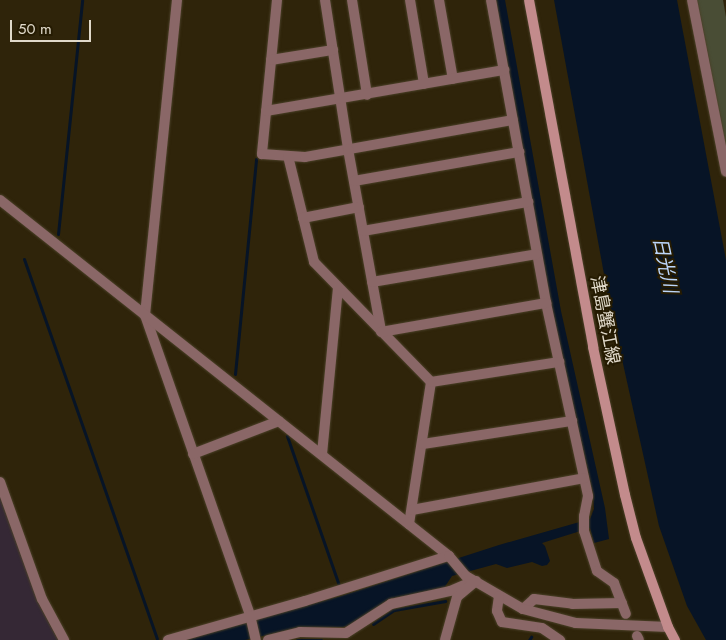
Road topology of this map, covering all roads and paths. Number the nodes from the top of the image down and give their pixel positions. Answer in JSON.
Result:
{"nodes":[{"id":1,"x":177,"y":0,"type":"edge"},
{"id":2,"x":277,"y":0,"type":"edge"},
{"id":3,"x":325,"y":0,"type":"edge"},
{"id":4,"x":352,"y":0,"type":"edge"},
{"id":5,"x":410,"y":0,"type":"edge"},
{"id":6,"x":439,"y":0,"type":"edge"},
{"id":7,"x":491,"y":0,"type":"edge"},
{"id":8,"x":529,"y":0,"type":"edge"},
{"id":9,"x":692,"y":0,"type":"edge"},
{"id":10,"x":333,"y":50,"type":"junction"},
{"id":11,"x":271,"y":60,"type":"junction"},
{"id":12,"x":504,"y":70,"type":"junction"},
{"id":13,"x":453,"y":79,"type":"junction"},
{"id":14,"x":424,"y":84,"type":"junction"},
{"id":15,"x":367,"y":95,"type":"junction"},
{"id":16,"x":340,"y":99,"type":"junction"},
{"id":17,"x":266,"y":111,"type":"junction"},
{"id":18,"x":513,"y":120,"type":"junction"},
{"id":19,"x":348,"y":149,"type":"junction"},
{"id":20,"x":519,"y":152,"type":"junction"},
{"id":21,"x":288,"y":156,"type":"junction"},
{"id":22,"x":726,"y":172,"type":"edge"},
{"id":23,"x":354,"y":181,"type":"junction"},
{"id":24,"x":0,"y":200,"type":"edge"},
{"id":25,"x":528,"y":202,"type":"junction"},
{"id":26,"x":359,"y":207,"type":"junction"},
{"id":27,"x":302,"y":218,"type":"junction"},
{"id":28,"x":363,"y":231,"type":"junction"},
{"id":29,"x":537,"y":254,"type":"junction"},
{"id":30,"x":372,"y":282,"type":"junction"},
{"id":31,"x":338,"y":288,"type":"junction"},
{"id":32,"x":546,"y":303,"type":"junction"},
{"id":33,"x":145,"y":315,"type":"junction"},
{"id":34,"x":381,"y":332,"type":"junction"},
{"id":35,"x":559,"y":362,"type":"junction"},
{"id":36,"x":431,"y":382,"type":"junction"},
{"id":37,"x":279,"y":421,"type":"junction"},
{"id":38,"x":572,"y":421,"type":"junction"},
{"id":39,"x":423,"y":444,"type":"junction"},
{"id":40,"x":193,"y":454,"type":"junction"},
{"id":41,"x":322,"y":454,"type":"junction"},
{"id":42,"x":584,"y":478,"type":"junction"},
{"id":43,"x":0,"y":482,"type":"edge"},
{"id":44,"x":412,"y":510,"type":"junction"},
{"id":45,"x":409,"y":524,"type":"junction"},
{"id":46,"x":450,"y":558,"type":"junction"},
{"id":47,"x":476,"y":580,"type":"junction"},
{"id":48,"x":499,"y":596,"type":"junction"},
{"id":49,"x":622,"y":603,"type":"junction"},
{"id":50,"x":523,"y":609,"type":"junction"},
{"id":51,"x":626,"y":614,"type":"dead end"},
{"id":52,"x":250,"y":616,"type":"junction"},
{"id":53,"x":668,"y":627,"type":"junction"},
{"id":54,"x":64,"y":640,"type":"edge"},
{"id":55,"x":168,"y":640,"type":"edge"},
{"id":56,"x":256,"y":640,"type":"edge"},
{"id":57,"x":268,"y":640,"type":"edge"},
{"id":58,"x":445,"y":640,"type":"edge"},
{"id":59,"x":560,"y":640,"type":"edge"},
{"id":60,"x":675,"y":640,"type":"edge"}],
"edges":[{"from":1,"to":33,"type":"street"},
{"from":2,"to":11,"type":"street"},
{"from":3,"to":10,"type":"street"},
{"from":4,"to":15,"type":"street"},
{"from":5,"to":14,"type":"street"},
{"from":6,"to":13,"type":"street"},
{"from":7,"to":12,"type":"street"},
{"from":8,"to":53,"type":"main road","name":"津島蟹江線"},
{"from":9,"to":22,"type":"street"},
{"from":10,"to":11,"type":"street"},
{"from":10,"to":16,"type":"street"},
{"from":11,"to":17,"type":"street"},
{"from":12,"to":13,"type":"street"},
{"from":12,"to":18,"type":"street"},
{"from":13,"to":14,"type":"street"},
{"from":14,"to":15,"type":"street"},
{"from":15,"to":16,"type":"street"},
{"from":16,"to":17,"type":"street"},
{"from":16,"to":19,"type":"street"},
{"from":17,"to":21,"type":"street"},
{"from":18,"to":19,"type":"street"},
{"from":18,"to":20,"type":"street"},
{"from":19,"to":21,"type":"street"},
{"from":19,"to":23,"type":"street"},
{"from":20,"to":23,"type":"street"},
{"from":20,"to":25,"type":"street"},
{"from":21,"to":27,"type":"street"},
{"from":23,"to":26,"type":"street"},
{"from":24,"to":33,"type":"street"},
{"from":25,"to":28,"type":"street"},
{"from":25,"to":29,"type":"street"},
{"from":26,"to":27,"type":"street"},
{"from":26,"to":28,"type":"street"},
{"from":27,"to":31,"type":"street"},
{"from":28,"to":30,"type":"street"},
{"from":29,"to":30,"type":"street"},
{"from":29,"to":32,"type":"street"},
{"from":30,"to":34,"type":"street"},
{"from":31,"to":34,"type":"street"},
{"from":31,"to":41,"type":"street"},
{"from":32,"to":34,"type":"street"},
{"from":32,"to":35,"type":"street"},
{"from":33,"to":37,"type":"street"},
{"from":33,"to":40,"type":"street"},
{"from":34,"to":36,"type":"street"},
{"from":35,"to":36,"type":"street"},
{"from":35,"to":38,"type":"street"},
{"from":36,"to":39,"type":"street"},
{"from":37,"to":40,"type":"street"},
{"from":37,"to":41,"type":"street"},
{"from":38,"to":39,"type":"street"},
{"from":38,"to":42,"type":"street"},
{"from":39,"to":44,"type":"street"},
{"from":40,"to":52,"type":"street"},
{"from":41,"to":45,"type":"street"},
{"from":42,"to":44,"type":"street"},
{"from":42,"to":49,"type":"street"},
{"from":43,"to":54,"type":"street"},
{"from":44,"to":45,"type":"street"},
{"from":45,"to":46,"type":"street"},
{"from":46,"to":47,"type":"street"},
{"from":46,"to":52,"type":"street"},
{"from":47,"to":48,"type":"street"},
{"from":47,"to":57,"type":"street"},
{"from":47,"to":58,"type":"street"},
{"from":48,"to":50,"type":"street"},
{"from":48,"to":59,"type":"street"},
{"from":49,"to":50,"type":"street"},
{"from":49,"to":51,"type":"street"},
{"from":50,"to":53,"type":"street"},
{"from":52,"to":55,"type":"street"},
{"from":52,"to":56,"type":"street"},
{"from":53,"to":60,"type":"main road","name":"津島蟹江線"}]}
